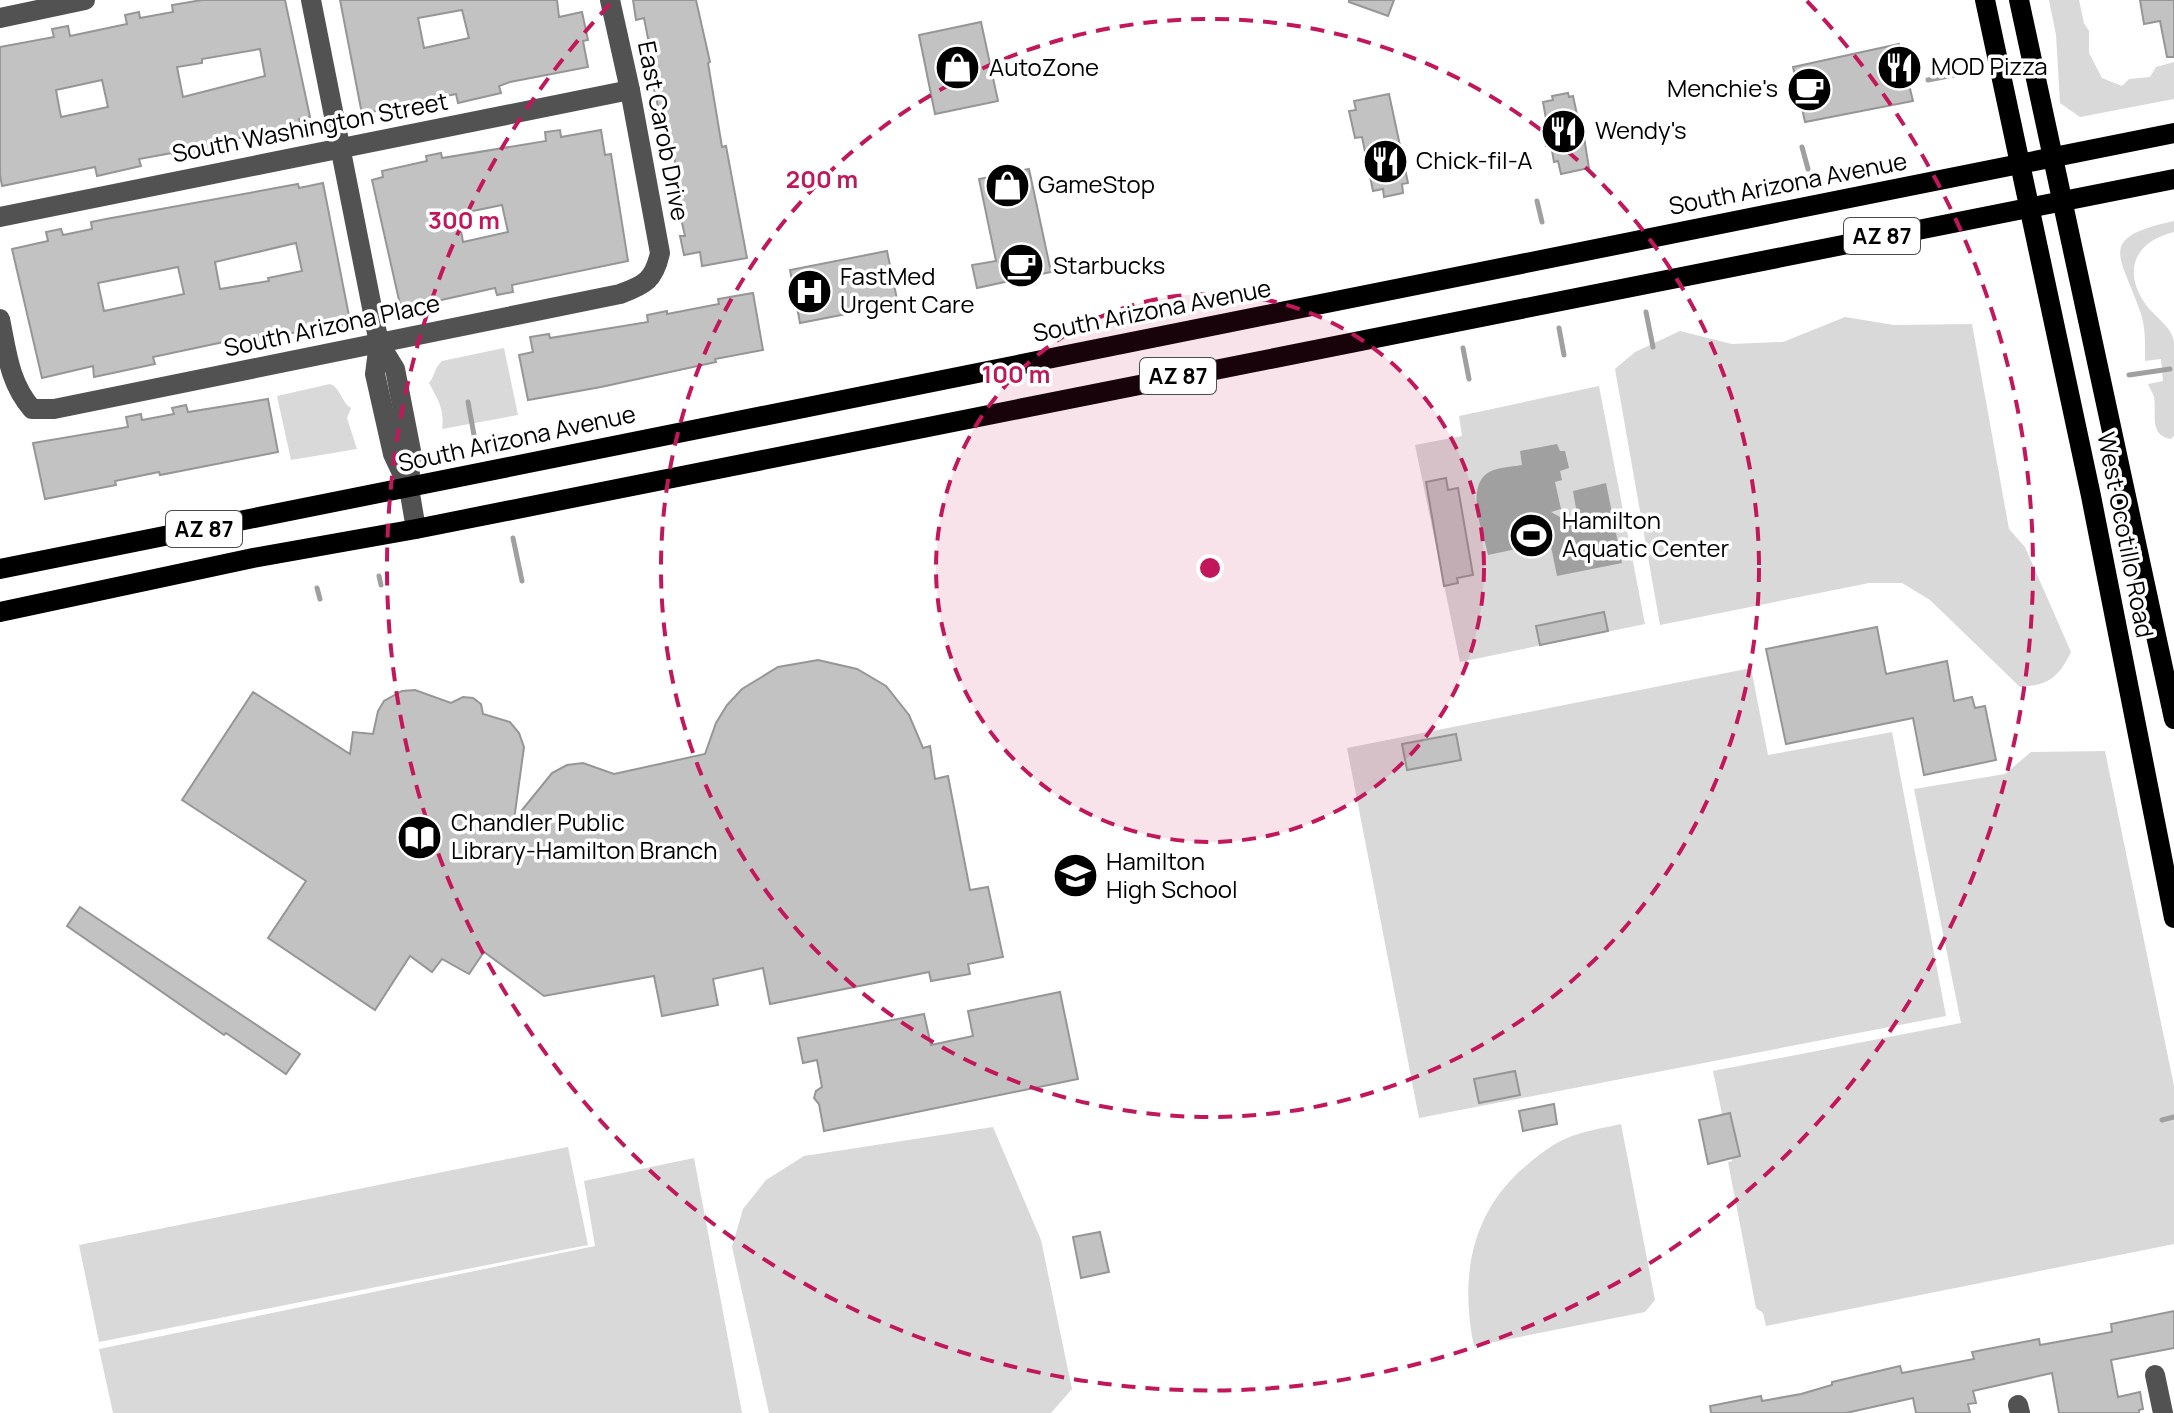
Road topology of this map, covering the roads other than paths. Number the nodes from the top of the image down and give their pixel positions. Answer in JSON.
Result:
{"nodes":[{"id":1,"x":85,"y":0,"type":"edge"},
{"id":2,"x":311,"y":0,"type":"edge"},
{"id":3,"x":610,"y":0,"type":"edge"},
{"id":4,"x":1985,"y":0,"type":"edge"},
{"id":5,"x":2019,"y":0,"type":"edge"},
{"id":6,"x":0,"y":18,"type":"edge"},
{"id":7,"x":630,"y":90,"type":"junction"},
{"id":8,"x":2174,"y":133,"type":"edge"},
{"id":9,"x":342,"y":148,"type":"junction"},
{"id":10,"x":2052,"y":157,"type":"junction"},
{"id":11,"x":2020,"y":164,"type":"junction"},
{"id":12,"x":2174,"y":179,"type":"edge"},
{"id":13,"x":2061,"y":201,"type":"junction"},
{"id":14,"x":2030,"y":207,"type":"junction"},
{"id":15,"x":0,"y":217,"type":"edge"},
{"id":16,"x":656,"y":272,"type":"joint"},
{"id":17,"x":0,"y":319,"type":"edge"},
{"id":18,"x":379,"y":343,"type":"junction"},
{"id":19,"x":409,"y":488,"type":"junction"},
{"id":20,"x":416,"y":529,"type":"junction"},
{"id":21,"x":0,"y":569,"type":"edge"},
{"id":22,"x":0,"y":612,"type":"edge"},
{"id":23,"x":2174,"y":719,"type":"edge"},
{"id":24,"x":2174,"y":918,"type":"edge"},
{"id":25,"x":2155,"y":1375,"type":"dead end"},
{"id":26,"x":2163,"y":1413,"type":"edge"}],
"edges":[{"from":1,"to":6,"type":"street"},
{"from":2,"to":9,"type":"street"},
{"from":3,"to":7,"type":"street","name":"East Carob Drive"},
{"from":4,"to":11,"type":"main road","name":"West Ocotillo Road"},
{"from":5,"to":10,"type":"main road","name":"West Ocotillo Road"},
{"from":7,"to":9,"type":"street","name":"South Washington Street"},
{"from":7,"to":16,"type":"street","name":"East Carob Drive"},
{"from":8,"to":10,"type":"main road","name":"South Arizona Avenue","number":"AZ 87"},
{"from":9,"to":15,"type":"street","name":"South Washington Street"},
{"from":9,"to":18,"type":"street"},
{"from":10,"to":11,"type":"main road","name":"South Arizona Avenue","number":"AZ 87"},
{"from":10,"to":13,"type":"main road","name":"West Ocotillo Road"},
{"from":11,"to":14,"type":"main road","name":"West Ocotillo Road"},
{"from":11,"to":19,"type":"main road","name":"South Arizona Avenue","number":"AZ 87"},
{"from":12,"to":13,"type":"main road","number":"AZ 87"},
{"from":13,"to":14,"type":"main road","number":"AZ 87"},
{"from":13,"to":23,"type":"main road","name":"West Ocotillo Road"},
{"from":14,"to":20,"type":"main road","number":"AZ 87"},
{"from":14,"to":24,"type":"main road","name":"West Ocotillo Road"},
{"from":16,"to":18,"type":"street","name":"South Arizona Place"},
{"from":17,"to":18,"type":"street","name":"South Arizona Place"},
{"from":18,"to":19,"type":"street"},
{"from":19,"to":20,"type":"street"},
{"from":19,"to":21,"type":"main road","name":"South Arizona Avenue","number":"AZ 87"},
{"from":20,"to":22,"type":"main road","number":"AZ 87"},
{"from":25,"to":26,"type":"street"}]}
